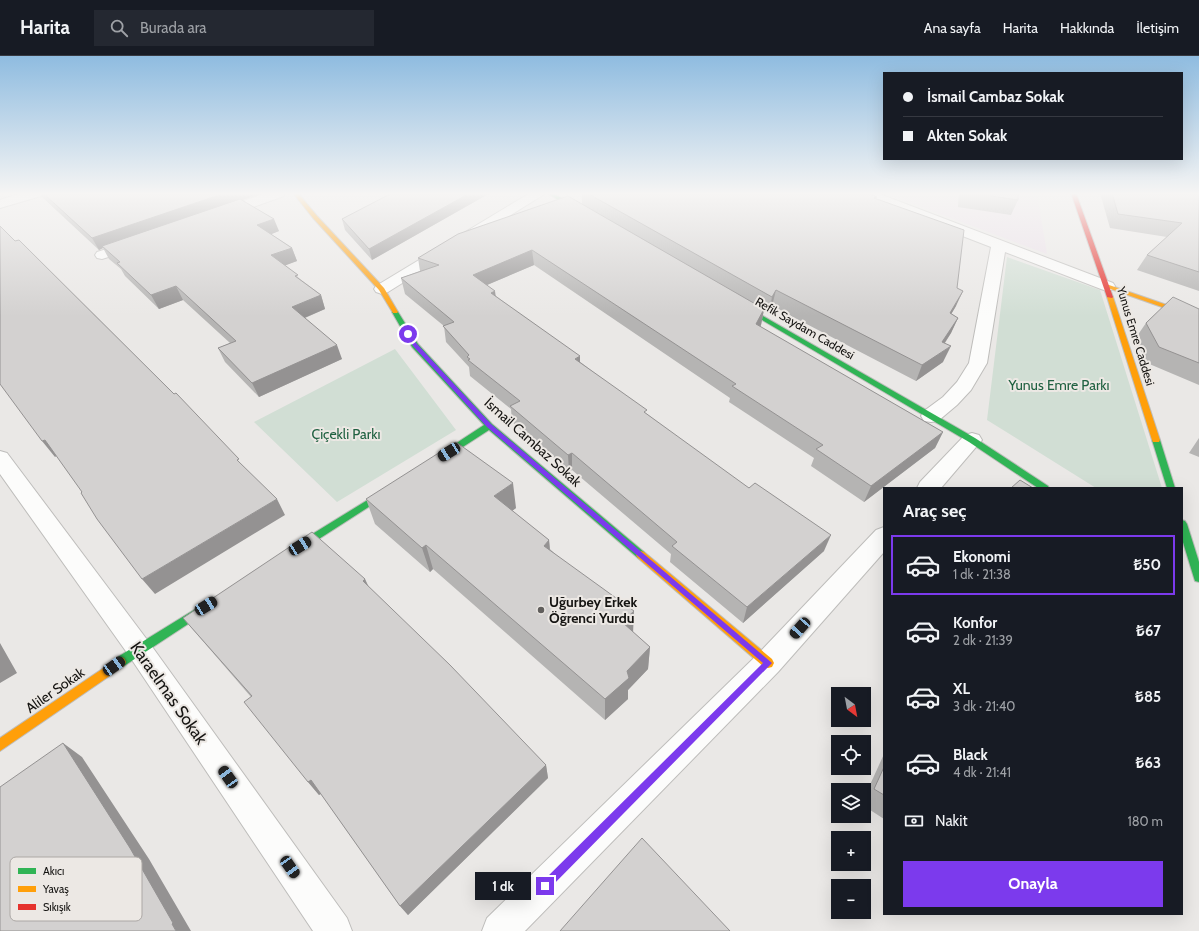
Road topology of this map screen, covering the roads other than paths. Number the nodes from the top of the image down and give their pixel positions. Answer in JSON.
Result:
{"nodes":[{"id":1,"x":331,"y":234,"type":"edge"},
{"id":2,"x":473,"y":234,"type":"edge"},
{"id":3,"x":969,"y":234,"type":"edge"},
{"id":4,"x":1088,"y":234,"type":"edge"},
{"id":5,"x":146,"y":240,"type":"edge"},
{"id":6,"x":998,"y":245,"type":"junction"},
{"id":7,"x":102,"y":255,"type":"edge"},
{"id":8,"x":1108,"y":286,"type":"junction"},
{"id":9,"x":382,"y":289,"type":"junction"},
{"id":10,"x":727,"y":297,"type":"edge"},
{"id":11,"x":1199,"y":318,"type":"edge"},
{"id":12,"x":931,"y":416,"type":"junction"},
{"id":13,"x":489,"y":426,"type":"junction"},
{"id":14,"x":972,"y":440,"type":"junction"},
{"id":15,"x":0,"y":458,"type":"edge"},
{"id":16,"x":429,"y":464,"type":"edge"},
{"id":17,"x":402,"y":482,"type":"edge"},
{"id":18,"x":929,"y":487,"type":"edge"},
{"id":19,"x":1043,"y":487,"type":"edge"},
{"id":20,"x":1171,"y":487,"type":"edge"},
{"id":21,"x":1183,"y":527,"type":"edge"},
{"id":22,"x":883,"y":537,"type":"edge"},
{"id":23,"x":280,"y":559,"type":"edge"},
{"id":24,"x":1199,"y":578,"type":"edge"},
{"id":25,"x":220,"y":597,"type":"edge"},
{"id":26,"x":139,"y":649,"type":"junction"},
{"id":27,"x":768,"y":663,"type":"junction"},
{"id":28,"x":0,"y":746,"type":"edge"},
{"id":29,"x":334,"y":931,"type":"edge"},
{"id":30,"x":500,"y":931,"type":"edge"}],
"edges":[{"from":1,"to":9,"type":"street","name":"İsmail Cambaz Sokak"},
{"from":2,"to":9,"type":"street"},
{"from":3,"to":6,"type":"street"},
{"from":4,"to":8,"type":"street","name":"Yunus Emre Caddesi"},
{"from":5,"to":7,"type":"street"},
{"from":6,"to":8,"type":"street"},
{"from":6,"to":12,"type":"street"},
{"from":8,"to":11,"type":"street"},
{"from":8,"to":20,"type":"street","name":"Yunus Emre Caddesi"},
{"from":9,"to":13,"type":"street","name":"İsmail Cambaz Sokak"},
{"from":10,"to":12,"type":"street","name":"Refik Saydam Caddesi"},
{"from":12,"to":14,"type":"street","name":"Refik Saydam Caddesi"},
{"from":13,"to":16,"type":"street"},
{"from":13,"to":27,"type":"street","name":"İsmail Cambaz Sokak"},
{"from":14,"to":18,"type":"street"},
{"from":14,"to":19,"type":"street","name":"Refik Saydam Caddesi"},
{"from":15,"to":26,"type":"street","name":"Karaelmas Sokak"},
{"from":17,"to":23,"type":"street"},
{"from":21,"to":24,"type":"street"},
{"from":22,"to":27,"type":"street"},
{"from":25,"to":26,"type":"street","name":"Aliler Sokak"},
{"from":26,"to":28,"type":"street","name":"Aliler Sokak"},
{"from":26,"to":29,"type":"street","name":"Karaelmas Sokak"},
{"from":27,"to":30,"type":"street"}]}
